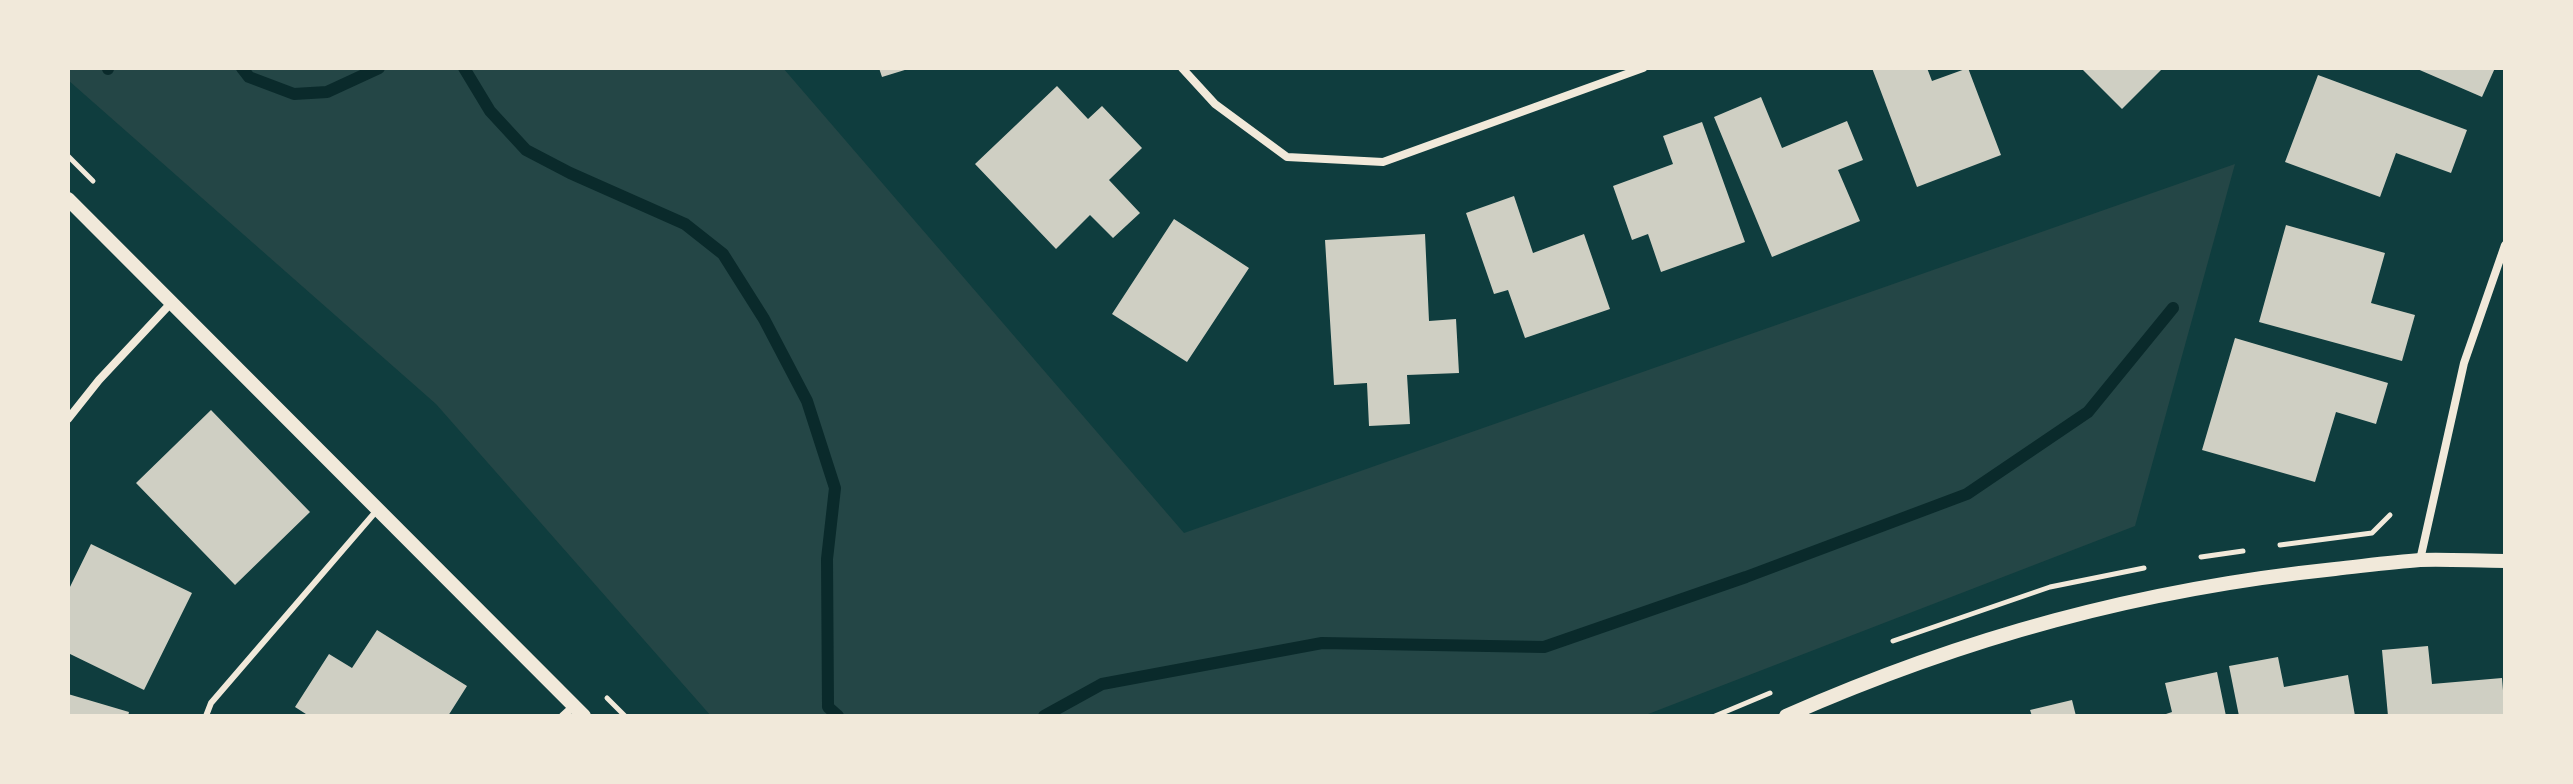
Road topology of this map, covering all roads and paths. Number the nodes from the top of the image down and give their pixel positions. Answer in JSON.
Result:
{"nodes":[{"id":1,"x":1182,"y":68,"type":"edge"},
{"id":2,"x":1643,"y":68,"type":"edge"},
{"id":3,"x":68,"y":199,"type":"edge"},
{"id":4,"x":2505,"y":245,"type":"edge"},
{"id":5,"x":171,"y":303,"type":"junction"},
{"id":6,"x":68,"y":419,"type":"edge"},
{"id":7,"x":378,"y":509,"type":"junction"},
{"id":8,"x":2420,"y":560,"type":"junction"},
{"id":9,"x":2505,"y":561,"type":"edge"},
{"id":10,"x":574,"y":713,"type":"edge"},
{"id":11,"x":206,"y":716,"type":"edge"},
{"id":12,"x":1786,"y":716,"type":"edge"}],
"edges":[{"from":1,"to":2,"type":"street"},
{"from":3,"to":5,"type":"street"},
{"from":4,"to":8,"type":"street"},
{"from":5,"to":6,"type":"street"},
{"from":5,"to":7,"type":"street"},
{"from":7,"to":10,"type":"street"},
{"from":7,"to":11,"type":"lane"},
{"from":8,"to":9,"type":"street"},
{"from":8,"to":12,"type":"street"}]}
